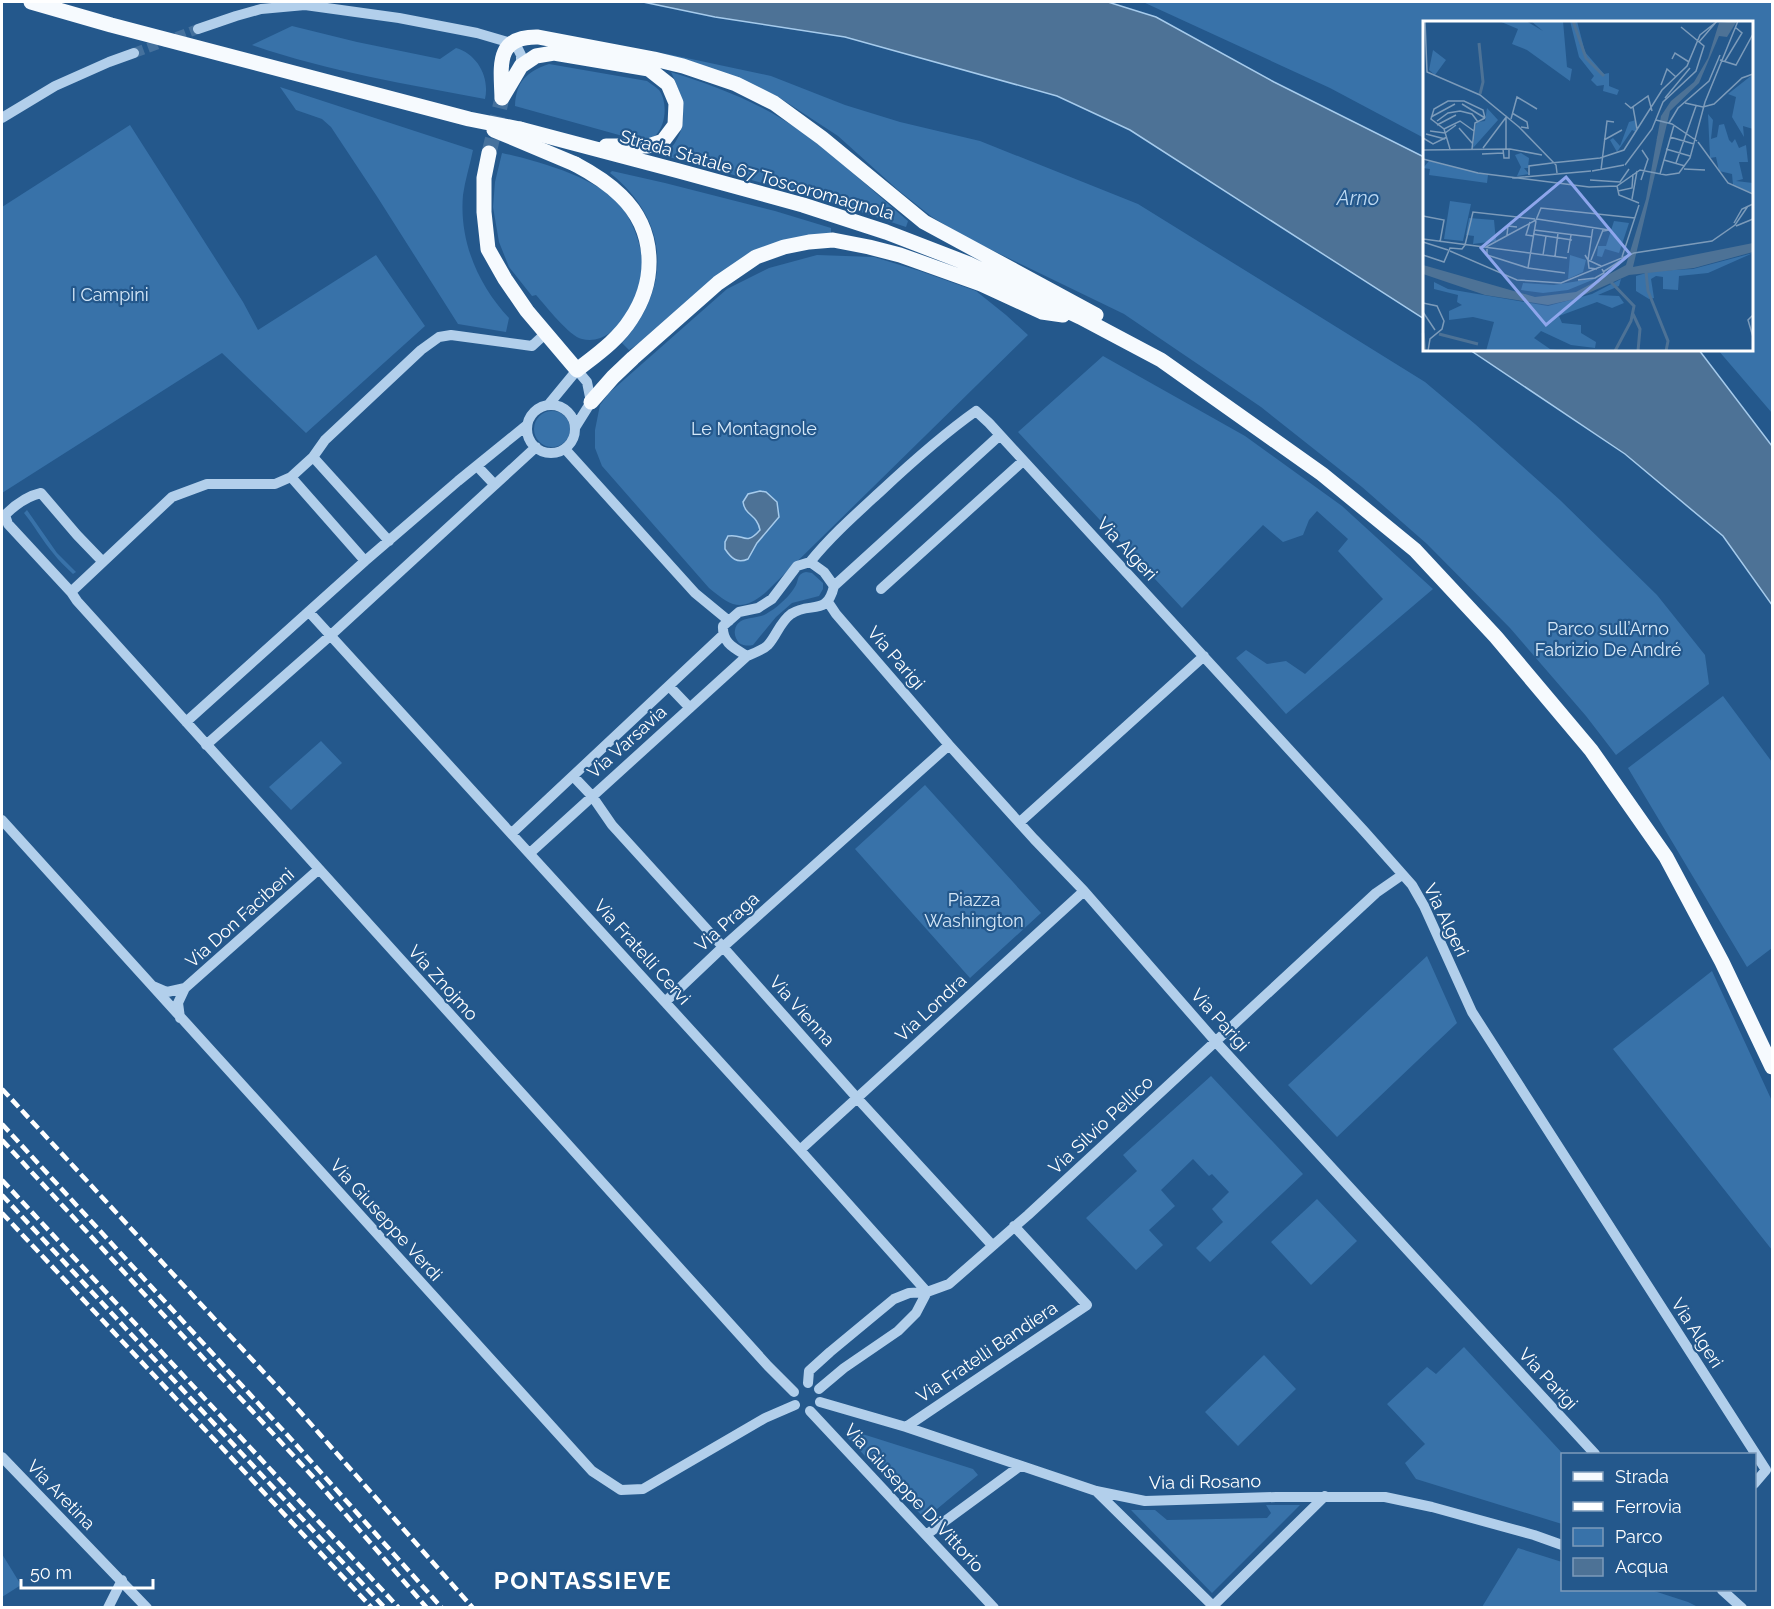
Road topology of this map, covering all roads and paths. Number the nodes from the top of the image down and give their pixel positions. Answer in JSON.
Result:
{"nodes":[{"id":1,"x":31,"y":2,"type":"edge"},
{"id":2,"x":198,"y":29,"type":"tunnel mouth"},
{"id":3,"x":511,"y":43,"type":"junction"},
{"id":4,"x":134,"y":53,"type":"tunnel mouth"},
{"id":5,"x":521,"y":66,"type":"junction"},
{"id":6,"x":2,"y":118,"type":"edge"},
{"id":7,"x":470,"y":119,"type":"junction"},
{"id":8,"x":584,"y":146,"type":"junction"},
{"id":9,"x":489,"y":153,"type":"tunnel mouth"},
{"id":10,"x":1080,"y":317,"type":"junction"},
{"id":11,"x":545,"y":333,"type":"junction"},
{"id":12,"x":1161,"y":360,"type":"junction"},
{"id":13,"x":577,"y":370,"type":"junction"},
{"id":14,"x":591,"y":402,"type":"junction"},
{"id":15,"x":549,"y":404,"type":"junction"},
{"id":16,"x":527,"y":425,"type":"junction"},
{"id":17,"x":576,"y":426,"type":"junction"},
{"id":18,"x":1000,"y":435,"type":"junction"},
{"id":19,"x":536,"y":447,"type":"junction"},
{"id":20,"x":565,"y":449,"type":"junction"},
{"id":21,"x":313,"y":457,"type":"junction"},
{"id":22,"x":1023,"y":461,"type":"junction"},
{"id":23,"x":477,"y":466,"type":"junction"},
{"id":24,"x":291,"y":477,"type":"junction"},
{"id":25,"x":494,"y":484,"type":"junction"},
{"id":26,"x":389,"y":541,"type":"junction"},
{"id":27,"x":365,"y":561,"type":"junction"},
{"id":28,"x":103,"y":562,"type":"junction"},
{"id":29,"x":810,"y":562,"type":"junction"},
{"id":30,"x":834,"y":585,"type":"junction"},
{"id":31,"x":881,"y":589,"type":"dead end"},
{"id":32,"x":72,"y":592,"type":"junction"},
{"id":33,"x":828,"y":602,"type":"junction"},
{"id":34,"x":309,"y":612,"type":"junction"},
{"id":35,"x":729,"y":621,"type":"junction"},
{"id":36,"x":331,"y":635,"type":"junction"},
{"id":37,"x":723,"y":635,"type":"junction"},
{"id":38,"x":747,"y":656,"type":"junction"},
{"id":39,"x":1204,"y":656,"type":"junction"},
{"id":40,"x":669,"y":686,"type":"junction"},
{"id":41,"x":690,"y":708,"type":"junction"},
{"id":42,"x":186,"y":722,"type":"junction"},
{"id":43,"x":206,"y":745,"type":"junction"},
{"id":44,"x":949,"y":745,"type":"junction"},
{"id":45,"x":573,"y":776,"type":"junction"},
{"id":46,"x":592,"y":796,"type":"junction"},
{"id":47,"x":2,"y":820,"type":"edge"},
{"id":48,"x":1020,"y":822,"type":"junction"},
{"id":49,"x":512,"y":833,"type":"junction"},
{"id":50,"x":530,"y":853,"type":"junction"},
{"id":51,"x":319,"y":869,"type":"junction"},
{"id":52,"x":1402,"y":875,"type":"junction"},
{"id":53,"x":1084,"y":891,"type":"junction"},
{"id":54,"x":723,"y":947,"type":"junction"},
{"id":55,"x":148,"y":983,"type":"junction"},
{"id":56,"x":185,"y":988,"type":"junction"},
{"id":57,"x":665,"y":1002,"type":"junction"},
{"id":58,"x":180,"y":1018,"type":"junction"},
{"id":59,"x":1216,"y":1042,"type":"junction"},
{"id":60,"x":1773,"y":1067,"type":"edge"},
{"id":61,"x":857,"y":1098,"type":"junction"},
{"id":62,"x":800,"y":1150,"type":"junction"},
{"id":63,"x":1014,"y":1226,"type":"junction"},
{"id":64,"x":992,"y":1245,"type":"junction"},
{"id":65,"x":927,"y":1292,"type":"junction"},
{"id":66,"x":808,"y":1383,"type":"junction"},
{"id":67,"x":819,"y":1389,"type":"junction"},
{"id":68,"x":794,"y":1392,"type":"junction"},
{"id":69,"x":820,"y":1402,"type":"junction"},
{"id":70,"x":795,"y":1405,"type":"junction"},
{"id":71,"x":810,"y":1411,"type":"junction"},
{"id":72,"x":906,"y":1427,"type":"junction"},
{"id":73,"x":1593,"y":1453,"type":"edge"},
{"id":74,"x":1755,"y":1453,"type":"edge"},
{"id":75,"x":1756,"y":1454,"type":"edge"},
{"id":76,"x":2,"y":1457,"type":"edge"},
{"id":77,"x":1020,"y":1466,"type":"junction"},
{"id":78,"x":1756,"y":1483,"type":"edge"},
{"id":79,"x":1096,"y":1491,"type":"junction"},
{"id":80,"x":1325,"y":1496,"type":"junction"},
{"id":81,"x":926,"y":1535,"type":"junction"},
{"id":82,"x":1561,"y":1544,"type":"edge"},
{"id":83,"x":122,"y":1580,"type":"junction"},
{"id":84,"x":1723,"y":1591,"type":"edge"},
{"id":85,"x":108,"y":1608,"type":"edge"},
{"id":86,"x":147,"y":1608,"type":"edge"},
{"id":87,"x":994,"y":1608,"type":"edge"},
{"id":88,"x":1742,"y":1608,"type":"edge"}],
"edges":[{"from":1,"to":7,"type":"main road","name":"Strada Statale 67 Toscoromagnola","bridge":true},
{"from":2,"to":3,"type":"street"},
{"from":3,"to":5,"type":"street"},
{"from":3,"to":5,"type":"main road"},
{"from":3,"to":12,"type":"main road"},
{"from":4,"to":6,"type":"street"},
{"from":5,"to":8,"type":"main road"},
{"from":7,"to":8,"type":"main road","name":"Strada Statale 67 Toscoromagnola","bridge":true},
{"from":7,"to":13,"type":"main road","bridge":true},
{"from":8,"to":10,"type":"main road","name":"Strada Statale 67 Toscoromagnola"},
{"from":9,"to":11,"type":"main road"},
{"from":10,"to":12,"type":"main road","name":"Strada Statale 67 Toscoromagnola"},
{"from":10,"to":14,"type":"main road"},
{"from":11,"to":13,"type":"main road"},
{"from":11,"to":21,"type":"street"},
{"from":12,"to":60,"type":"main road","name":"Strada Statale 67 Toscoromagnola"},
{"from":13,"to":14,"type":"street"},
{"from":13,"to":15,"type":"street"},
{"from":14,"to":17,"type":"street"},
{"from":15,"to":16,"type":"street"},
{"from":15,"to":17,"type":"street"},
{"from":16,"to":19,"type":"street"},
{"from":16,"to":23,"type":"street"},
{"from":17,"to":20,"type":"street"},
{"from":18,"to":22,"type":"street","name":"Via Algeri"},
{"from":18,"to":29,"type":"street","name":"Via Algeri"},
{"from":18,"to":30,"type":"street"},
{"from":19,"to":20,"type":"street"},
{"from":19,"to":25,"type":"street"},
{"from":20,"to":35,"type":"street"},
{"from":21,"to":24,"type":"street"},
{"from":21,"to":26,"type":"street"},
{"from":22,"to":31,"type":"street"},
{"from":22,"to":39,"type":"street","name":"Via Algeri"},
{"from":23,"to":25,"type":"street"},
{"from":23,"to":26,"type":"street"},
{"from":24,"to":27,"type":"street"},
{"from":24,"to":28,"type":"street"},
{"from":25,"to":36,"type":"street"},
{"from":26,"to":27,"type":"street"},
{"from":27,"to":34,"type":"street"},
{"from":28,"to":32,"type":"street"},
{"from":28,"to":32,"type":"street","name":"Via Znojmo"},
{"from":29,"to":30,"type":"street"},
{"from":29,"to":35,"type":"street"},
{"from":30,"to":33,"type":"street"},
{"from":32,"to":42,"type":"street","name":"Via Znojmo"},
{"from":33,"to":38,"type":"street","name":"Via Varsavia"},
{"from":33,"to":44,"type":"street","name":"Via Parigi"},
{"from":34,"to":36,"type":"street","name":"Via Fratelli Cervi"},
{"from":34,"to":42,"type":"street"},
{"from":35,"to":37,"type":"street"},
{"from":36,"to":43,"type":"street"},
{"from":36,"to":49,"type":"street","name":"Via Fratelli Cervi"},
{"from":37,"to":38,"type":"street"},
{"from":37,"to":40,"type":"street","name":"Via Varsavia"},
{"from":38,"to":41,"type":"street","name":"Via Varsavia"},
{"from":39,"to":48,"type":"street"},
{"from":39,"to":52,"type":"street","name":"Via Algeri"},
{"from":40,"to":41,"type":"street"},
{"from":40,"to":45,"type":"street","name":"Via Varsavia"},
{"from":41,"to":46,"type":"street","name":"Via Varsavia"},
{"from":42,"to":43,"type":"street","name":"Via Znojmo"},
{"from":43,"to":51,"type":"street","name":"Via Znojmo"},
{"from":44,"to":48,"type":"street","name":"Via Parigi"},
{"from":44,"to":54,"type":"street","name":"Via Praga"},
{"from":45,"to":46,"type":"street","name":"Via Vienna"},
{"from":45,"to":49,"type":"street","name":"Via Varsavia"},
{"from":46,"to":50,"type":"street","name":"Via Varsavia"},
{"from":46,"to":54,"type":"street","name":"Via Vienna"},
{"from":47,"to":55,"type":"street","name":"Via Giuseppe Verdi"},
{"from":48,"to":53,"type":"street","name":"Via Parigi"},
{"from":49,"to":50,"type":"street","name":"Via Fratelli Cervi"},
{"from":50,"to":57,"type":"street","name":"Via Fratelli Cervi"},
{"from":51,"to":56,"type":"street","name":"Via Don Facibeni"},
{"from":51,"to":68,"type":"street","name":"Via Znojmo"},
{"from":52,"to":59,"type":"street","name":"Via Silvio Pellico"},
{"from":52,"to":74,"type":"street","name":"Via Algeri"},
{"from":53,"to":59,"type":"street","name":"Via Parigi"},
{"from":53,"to":61,"type":"street","name":"Via Londra"},
{"from":54,"to":57,"type":"street","name":"Via Praga"},
{"from":54,"to":61,"type":"street","name":"Via Vienna"},
{"from":55,"to":56,"type":"street","name":"Via Don Facibeni"},
{"from":55,"to":58,"type":"street","name":"Via Giuseppe Verdi"},
{"from":56,"to":58,"type":"street"},
{"from":57,"to":62,"type":"street","name":"Via Fratelli Cervi"},
{"from":58,"to":70,"type":"street","name":"Via Giuseppe Verdi"},
{"from":59,"to":63,"type":"street","name":"Via Silvio Pellico"},
{"from":59,"to":73,"type":"street","name":"Via Parigi"},
{"from":61,"to":62,"type":"street","name":"Via Londra"},
{"from":61,"to":64,"type":"street","name":"Via Vienna"},
{"from":62,"to":65,"type":"street","name":"Via Fratelli Cervi"},
{"from":63,"to":64,"type":"street","name":"Via Silvio Pellico"},
{"from":63,"to":72,"type":"street","name":"Via Fratelli Bandiera"},
{"from":64,"to":65,"type":"street","name":"Via Silvio Pellico"},
{"from":65,"to":66,"type":"street","name":"Via Silvio Pellico"},
{"from":65,"to":67,"type":"street"},
{"from":66,"to":67,"type":"street"},
{"from":66,"to":68,"type":"street"},
{"from":67,"to":69,"type":"street"},
{"from":68,"to":70,"type":"street"},
{"from":69,"to":71,"type":"street"},
{"from":69,"to":72,"type":"street","name":"Via di Rosano"},
{"from":70,"to":71,"type":"street"},
{"from":71,"to":81,"type":"street","name":"Via Giuseppe Di Vittorio"},
{"from":72,"to":77,"type":"street","name":"Via di Rosano"},
{"from":75,"to":78,"type":"street","name":"Via Algeri"},
{"from":76,"to":83,"type":"street","name":"Via Aretina"},
{"from":77,"to":79,"type":"street","name":"Via di Rosano"},
{"from":77,"to":81,"type":"street"},
{"from":79,"to":80,"type":"street","name":"Via di Rosano"},
{"from":79,"to":80,"type":"street"},
{"from":80,"to":82,"type":"street","name":"Via di Rosano"},
{"from":81,"to":87,"type":"street","name":"Via Giuseppe Di Vittorio"},
{"from":83,"to":85,"type":"street"},
{"from":83,"to":86,"type":"street","name":"Via Aretina"},
{"from":84,"to":88,"type":"street"}]}
